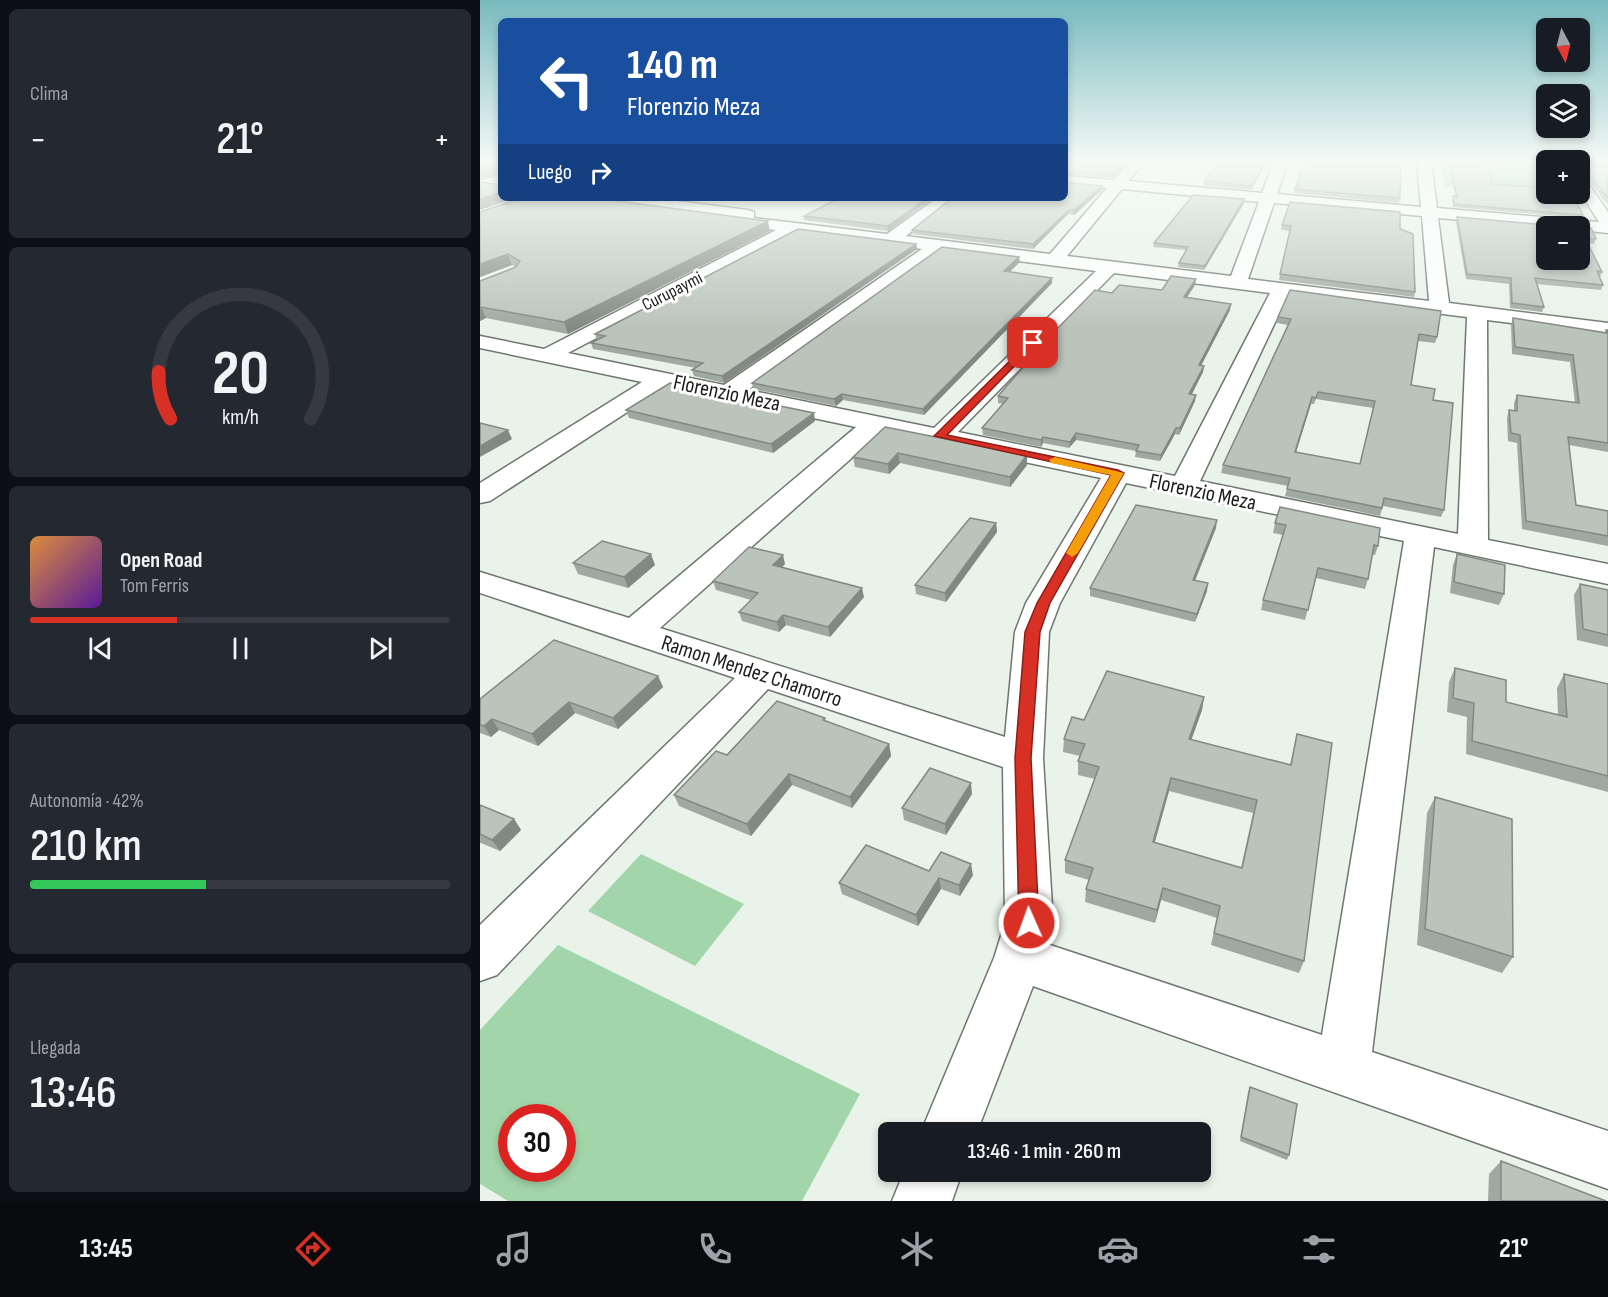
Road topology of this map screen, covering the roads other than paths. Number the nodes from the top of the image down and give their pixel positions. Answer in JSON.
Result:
{"nodes":[{"id":1,"x":724,"y":217,"type":"edge"},
{"id":2,"x":770,"y":217,"type":"edge"},
{"id":3,"x":921,"y":217,"type":"edge"},
{"id":4,"x":1091,"y":217,"type":"edge"},
{"id":5,"x":1261,"y":217,"type":"edge"},
{"id":6,"x":1432,"y":217,"type":"edge"},
{"id":7,"x":1495,"y":217,"type":"edge"},
{"id":8,"x":788,"y":225,"type":"junction"},
{"id":9,"x":1608,"y":226,"type":"edge"},
{"id":10,"x":893,"y":238,"type":"junction"},
{"id":11,"x":940,"y":244,"type":"junction"},
{"id":12,"x":1055,"y":259,"type":"junction"},
{"id":13,"x":1111,"y":266,"type":"junction"},
{"id":14,"x":1238,"y":282,"type":"junction"},
{"id":15,"x":1281,"y":288,"type":"junction"},
{"id":16,"x":1440,"y":308,"type":"junction"},
{"id":17,"x":1477,"y":312,"type":"junction"},
{"id":18,"x":1608,"y":329,"type":"edge"},
{"id":19,"x":482,"y":343,"type":"edge"},
{"id":20,"x":548,"y":355,"type":"junction"},
{"id":21,"x":663,"y":379,"type":"junction"},
{"id":22,"x":728,"y":393,"type":"junction"},
{"id":23,"x":876,"y":423,"type":"junction"},
{"id":24,"x":940,"y":436,"type":"junction"},
{"id":25,"x":1118,"y":473,"type":"junction"},
{"id":26,"x":1183,"y":487,"type":"junction"},
{"id":27,"x":480,"y":495,"type":"edge"},
{"id":28,"x":1420,"y":535,"type":"junction"},
{"id":29,"x":1473,"y":546,"type":"junction"},
{"id":30,"x":1608,"y":574,"type":"edge"},
{"id":31,"x":482,"y":584,"type":"edge"},
{"id":32,"x":634,"y":632,"type":"junction"},
{"id":33,"x":762,"y":673,"type":"junction"},
{"id":34,"x":1023,"y":758,"type":"junction"},
{"id":35,"x":480,"y":958,"type":"edge"},
{"id":36,"x":1020,"y":958,"type":"junction"},
{"id":37,"x":1343,"y":1069,"type":"junction"},
{"id":38,"x":953,"y":1122,"type":"edge"},
{"id":39,"x":1608,"y":1160,"type":"edge"},
{"id":40,"x":929,"y":1182,"type":"edge"},
{"id":41,"x":922,"y":1201,"type":"edge"}],
"edges":[{"from":1,"to":8,"type":"street"},
{"from":2,"to":8,"type":"street"},
{"from":3,"to":10,"type":"street"},
{"from":4,"to":12,"type":"street"},
{"from":5,"to":14,"type":"street"},
{"from":6,"to":16,"type":"street"},
{"from":7,"to":9,"type":"street"},
{"from":8,"to":10,"type":"street"},
{"from":8,"to":20,"type":"street","name":"Curupaymi"},
{"from":10,"to":11,"type":"street"},
{"from":11,"to":12,"type":"street"},
{"from":11,"to":22,"type":"street"},
{"from":12,"to":13,"type":"street"},
{"from":13,"to":14,"type":"street"},
{"from":13,"to":24,"type":"street"},
{"from":14,"to":15,"type":"street"},
{"from":15,"to":16,"type":"street"},
{"from":15,"to":26,"type":"street"},
{"from":16,"to":17,"type":"street"},
{"from":17,"to":18,"type":"street"},
{"from":17,"to":29,"type":"street"},
{"from":19,"to":20,"type":"street","name":"Florenzio Meza"},
{"from":20,"to":21,"type":"street","name":"Florenzio Meza"},
{"from":21,"to":22,"type":"street","name":"Florenzio Meza"},
{"from":21,"to":27,"type":"street"},
{"from":22,"to":23,"type":"street","name":"Florenzio Meza"},
{"from":23,"to":24,"type":"street","name":"Florenzio Meza"},
{"from":23,"to":32,"type":"street"},
{"from":24,"to":25,"type":"street","name":"Florenzio Meza"},
{"from":25,"to":26,"type":"street","name":"Florenzio Meza"},
{"from":25,"to":34,"type":"street"},
{"from":26,"to":28,"type":"street","name":"Florenzio Meza"},
{"from":28,"to":29,"type":"street","name":"Florenzio Meza"},
{"from":28,"to":37,"type":"street"},
{"from":29,"to":30,"type":"street","name":"Florenzio Meza"},
{"from":31,"to":32,"type":"street","name":"Ramon Mendez Chamorro"},
{"from":32,"to":33,"type":"street","name":"Ramon Mendez Chamorro"},
{"from":33,"to":34,"type":"street","name":"Ramon Mendez Chamorro"},
{"from":33,"to":35,"type":"street"},
{"from":34,"to":36,"type":"street"},
{"from":36,"to":37,"type":"street"},
{"from":36,"to":38,"type":"street"},
{"from":37,"to":39,"type":"street"},
{"from":40,"to":41,"type":"street"}]}
